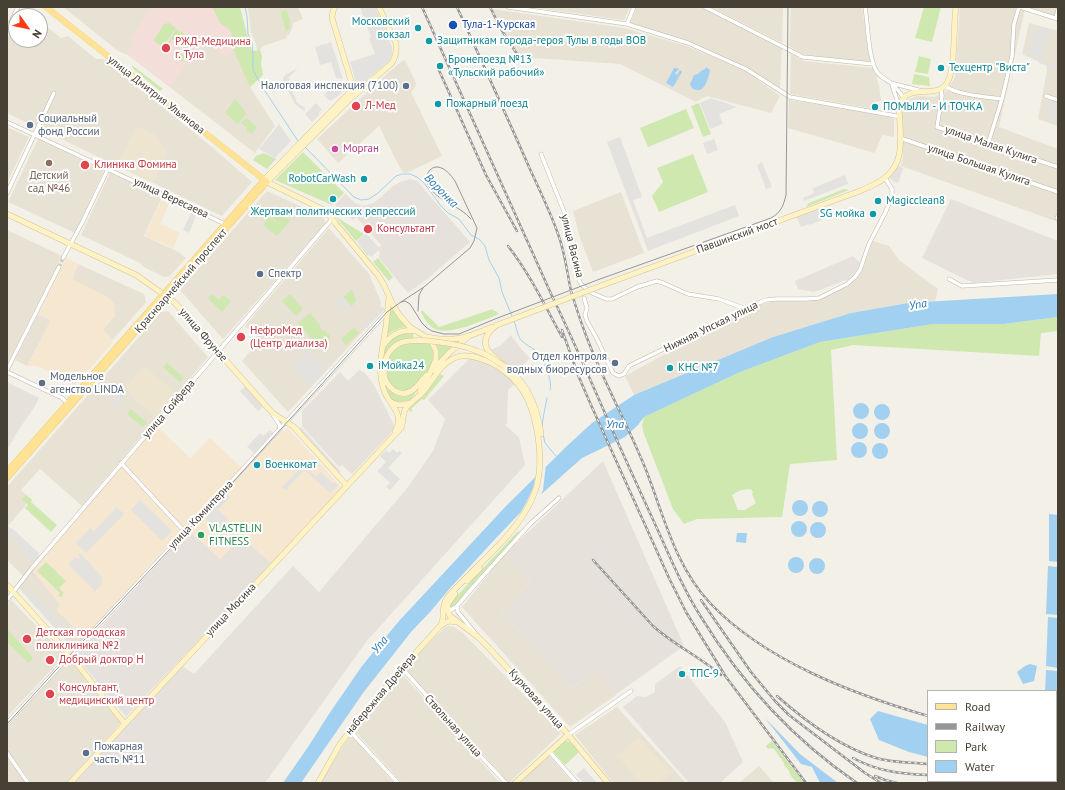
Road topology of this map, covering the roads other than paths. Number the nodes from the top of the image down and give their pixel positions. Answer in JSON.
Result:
{"nodes":[{"id":1,"x":18,"y":7,"type":"edge"},
{"id":2,"x":46,"y":7,"type":"edge"},
{"id":3,"x":335,"y":7,"type":"edge"},
{"id":4,"x":379,"y":7,"type":"edge"},
{"id":5,"x":508,"y":7,"type":"edge"},
{"id":6,"x":634,"y":7,"type":"edge"},
{"id":7,"x":705,"y":7,"type":"edge"},
{"id":8,"x":865,"y":7,"type":"edge"},
{"id":9,"x":956,"y":7,"type":"edge"},
{"id":10,"x":1020,"y":7,"type":"edge"},
{"id":11,"x":1058,"y":10,"type":"edge"},
{"id":12,"x":1057,"y":19,"type":"edge"},
{"id":13,"x":627,"y":24,"type":"junction"},
{"id":14,"x":7,"y":30,"type":"edge"},
{"id":15,"x":873,"y":64,"type":"junction"},
{"id":16,"x":890,"y":83,"type":"junction"},
{"id":17,"x":352,"y":84,"type":"junction"},
{"id":18,"x":943,"y":87,"type":"junction"},
{"id":19,"x":362,"y":89,"type":"junction"},
{"id":20,"x":925,"y":91,"type":"junction"},
{"id":21,"x":54,"y":94,"type":"dead end"},
{"id":22,"x":1046,"y":96,"type":"dead end"},
{"id":23,"x":903,"y":97,"type":"junction"},
{"id":24,"x":1002,"y":99,"type":"junction"},
{"id":25,"x":1058,"y":100,"type":"edge"},
{"id":26,"x":899,"y":107,"type":"junction"},
{"id":27,"x":900,"y":117,"type":"junction"},
{"id":28,"x":7,"y":122,"type":"edge"},
{"id":29,"x":312,"y":134,"type":"junction"},
{"id":30,"x":35,"y":135,"type":"junction"},
{"id":31,"x":900,"y":138,"type":"junction"},
{"id":32,"x":988,"y":144,"type":"junction"},
{"id":33,"x":540,"y":154,"type":"dead end"},
{"id":34,"x":1058,"y":168,"type":"edge"},
{"id":35,"x":108,"y":169,"type":"junction"},
{"id":36,"x":885,"y":178,"type":"junction"},
{"id":37,"x":266,"y":181,"type":"junction"},
{"id":38,"x":1058,"y":192,"type":"edge"},
{"id":39,"x":7,"y":193,"type":"edge"},
{"id":40,"x":7,"y":214,"type":"edge"},
{"id":41,"x":332,"y":219,"type":"junction"},
{"id":42,"x":225,"y":224,"type":"junction"},
{"id":43,"x":71,"y":244,"type":"junction"},
{"id":44,"x":63,"y":258,"type":"tunnel mouth"},
{"id":45,"x":59,"y":267,"type":"tunnel mouth"},
{"id":46,"x":949,"y":279,"type":"dead end"},
{"id":47,"x":1058,"y":280,"type":"edge"},
{"id":48,"x":165,"y":295,"type":"junction"},
{"id":49,"x":390,"y":297,"type":"junction"},
{"id":50,"x":584,"y":298,"type":"dead end"},
{"id":51,"x":394,"y":306,"type":"junction"},
{"id":52,"x":746,"y":309,"type":"junction"},
{"id":53,"x":388,"y":311,"type":"junction"},
{"id":54,"x":497,"y":325,"type":"junction"},
{"id":55,"x":417,"y":332,"type":"junction"},
{"id":56,"x":469,"y":336,"type":"junction"},
{"id":57,"x":426,"y":337,"type":"junction"},
{"id":58,"x":383,"y":346,"type":"junction"},
{"id":59,"x":218,"y":352,"type":"junction"},
{"id":60,"x":504,"y":366,"type":"junction"},
{"id":61,"x":7,"y":371,"type":"edge"},
{"id":62,"x":430,"y":373,"type":"junction"},
{"id":63,"x":385,"y":379,"type":"junction"},
{"id":64,"x":385,"y":394,"type":"junction"},
{"id":65,"x":416,"y":398,"type":"junction"},
{"id":66,"x":391,"y":402,"type":"junction"},
{"id":67,"x":67,"y":403,"type":"junction"},
{"id":68,"x":412,"y":403,"type":"junction"},
{"id":69,"x":267,"y":407,"type":"junction"},
{"id":70,"x":287,"y":422,"type":"junction"},
{"id":71,"x":280,"y":429,"type":"junction"},
{"id":72,"x":392,"y":438,"type":"junction"},
{"id":73,"x":121,"y":463,"type":"junction"},
{"id":74,"x":7,"y":472,"type":"edge"},
{"id":75,"x":7,"y":478,"type":"edge"},
{"id":76,"x":347,"y":486,"type":"junction"},
{"id":77,"x":559,"y":498,"type":"dead end"},
{"id":78,"x":185,"y":532,"type":"junction"},
{"id":79,"x":510,"y":534,"type":"junction"},
{"id":80,"x":7,"y":585,"type":"edge"},
{"id":81,"x":14,"y":592,"type":"junction"},
{"id":82,"x":7,"y":600,"type":"edge"},
{"id":83,"x":447,"y":606,"type":"junction"},
{"id":84,"x":457,"y":606,"type":"junction"},
{"id":85,"x":458,"y":623,"type":"junction"},
{"id":86,"x":440,"y":625,"type":"junction"},
{"id":87,"x":478,"y":637,"type":"junction"},
{"id":88,"x":70,"y":655,"type":"junction"},
{"id":89,"x":402,"y":668,"type":"junction"},
{"id":90,"x":631,"y":691,"type":"dead end"},
{"id":91,"x":7,"y":723,"type":"edge"},
{"id":92,"x":125,"y":724,"type":"junction"},
{"id":93,"x":350,"y":731,"type":"junction"},
{"id":94,"x":568,"y":735,"type":"junction"},
{"id":95,"x":549,"y":751,"type":"junction"},
{"id":96,"x":7,"y":753,"type":"edge"},
{"id":97,"x":28,"y":783,"type":"edge"},
{"id":98,"x":70,"y":783,"type":"edge"},
{"id":99,"x":318,"y":783,"type":"edge"},
{"id":100,"x":398,"y":783,"type":"edge"},
{"id":101,"x":506,"y":783,"type":"edge"},
{"id":102,"x":515,"y":783,"type":"edge"},
{"id":103,"x":577,"y":783,"type":"edge"},
{"id":104,"x":608,"y":783,"type":"edge"}],
"edges":[{"from":1,"to":14,"type":"street"},
{"from":2,"to":37,"type":"main road","name":"улица Дмитрия Ульянова"},
{"from":3,"to":17,"type":"main road"},
{"from":4,"to":19,"type":"main road","name":"Красноармейский проспект"},
{"from":5,"to":13,"type":"street"},
{"from":6,"to":13,"type":"street"},
{"from":7,"to":15,"type":"street"},
{"from":8,"to":15,"type":"street"},
{"from":9,"to":18,"type":"main road"},
{"from":10,"to":12,"type":"street"},
{"from":10,"to":24,"type":"street"},
{"from":11,"to":12,"type":"street"},
{"from":13,"to":27,"type":"street"},
{"from":15,"to":16,"type":"street"},
{"from":16,"to":20,"type":"street"},
{"from":16,"to":23,"type":"street"},
{"from":16,"to":26,"type":"street"},
{"from":17,"to":19,"type":"main road"},
{"from":17,"to":29,"type":"main road","name":"Красноармейский проспект"},
{"from":18,"to":20,"type":"main road"},
{"from":18,"to":24,"type":"street"},
{"from":18,"to":32,"type":"street","name":"улица Малая Кулига"},
{"from":19,"to":29,"type":"main road","name":"Красноармейский проспект"},
{"from":20,"to":23,"type":"main road"},
{"from":21,"to":30,"type":"street"},
{"from":22,"to":25,"type":"street"},
{"from":23,"to":26,"type":"main road"},
{"from":24,"to":32,"type":"street"},
{"from":26,"to":27,"type":"main road"},
{"from":27,"to":31,"type":"main road"},
{"from":28,"to":30,"type":"street","name":"улица Вересаева"},
{"from":29,"to":37,"type":"main road","name":"Красноармейский проспект"},
{"from":30,"to":35,"type":"street","name":"улица Вересаева"},
{"from":30,"to":39,"type":"street"},
{"from":31,"to":36,"type":"main road"},
{"from":31,"to":38,"type":"street","name":"улица Большая Кулига"},
{"from":32,"to":34,"type":"street","name":"улица Малая Кулига"},
{"from":33,"to":52,"type":"street","name":"улица Васина"},
{"from":35,"to":42,"type":"street","name":"улица Вересаева"},
{"from":35,"to":43,"type":"street"},
{"from":36,"to":52,"type":"street","name":"Нижняя Упская улица"},
{"from":36,"to":54,"type":"main road","name":"Павшинский мост","bridge":true},
{"from":37,"to":41,"type":"main road"},
{"from":37,"to":42,"type":"main road","name":"Красноармейский проспект"},
{"from":37,"to":48,"type":"main road","name":"Красноармейский проспект"},
{"from":40,"to":43,"type":"main road","name":"улица Фрунзе"},
{"from":41,"to":49,"type":"main road"},
{"from":41,"to":59,"type":"street","name":"улица Сойфера"},
{"from":42,"to":48,"type":"main road","name":"Красноармейский проспект"},
{"from":43,"to":44,"type":"street"},
{"from":43,"to":48,"type":"main road","name":"улица Фрунзе"},
{"from":45,"to":61,"type":"street"},
{"from":46,"to":47,"type":"street"},
{"from":48,"to":59,"type":"main road","name":"улица Фрунзе"},
{"from":48,"to":67,"type":"main road","name":"Красноармейский проспект"},
{"from":48,"to":75,"type":"main road","name":"Красноармейский проспект"},
{"from":49,"to":51,"type":"main road"},
{"from":49,"to":53,"type":"main road"},
{"from":50,"to":52,"type":"street","name":"Нижняя Упская улица"},
{"from":51,"to":53,"type":"main road","name":"улица Коминтерна"},
{"from":51,"to":55,"type":"main road"},
{"from":53,"to":58,"type":"main road"},
{"from":53,"to":70,"type":"street","name":"улица Коминтерна"},
{"from":54,"to":56,"type":"main road","name":"Павшинский мост"},
{"from":54,"to":60,"type":"main road","bridge":true},
{"from":55,"to":57,"type":"main road"},
{"from":55,"to":58,"type":"main road"},
{"from":56,"to":57,"type":"main road"},
{"from":56,"to":62,"type":"main road"},
{"from":57,"to":62,"type":"main road"},
{"from":58,"to":64,"type":"main road"},
{"from":59,"to":69,"type":"main road","name":"улица Фрунзе"},
{"from":59,"to":73,"type":"street","name":"улица Сойфера"},
{"from":60,"to":63,"type":"main road","bridge":true},
{"from":60,"to":79,"type":"main road"},
{"from":61,"to":67,"type":"street"},
{"from":62,"to":63,"type":"main road"},
{"from":62,"to":65,"type":"main road"},
{"from":63,"to":64,"type":"main road"},
{"from":64,"to":66,"type":"main road"},
{"from":65,"to":68,"type":"main road"},
{"from":65,"to":79,"type":"main road"},
{"from":66,"to":68,"type":"main road"},
{"from":66,"to":72,"type":"main road"},
{"from":67,"to":74,"type":"main road","name":"Красноармейский проспект"},
{"from":68,"to":72,"type":"main road"},
{"from":69,"to":70,"type":"main road","name":"улица Фрунзе"},
{"from":69,"to":71,"type":"street"},
{"from":70,"to":71,"type":"street","name":"улица Коминтерна"},
{"from":70,"to":76,"type":"main road","name":"улица Фрунзе"},
{"from":71,"to":78,"type":"street","name":"улица Коминтерна"},
{"from":72,"to":76,"type":"main road","name":"улица Мосина"},
{"from":73,"to":78,"type":"street"},
{"from":73,"to":81,"type":"street","name":"улица Сойфера"},
{"from":76,"to":92,"type":"main road","name":"улица Мосина"},
{"from":77,"to":84,"type":"street"},
{"from":78,"to":88,"type":"street","name":"улица Коминтерна"},
{"from":79,"to":83,"type":"main road"},
{"from":79,"to":86,"type":"main road"},
{"from":80,"to":81,"type":"main road"},
{"from":81,"to":82,"type":"street","name":"улица Сойфера"},
{"from":81,"to":88,"type":"main road"},
{"from":83,"to":84,"type":"street"},
{"from":83,"to":85,"type":"main road"},
{"from":84,"to":87,"type":"street"},
{"from":85,"to":86,"type":"main road"},
{"from":85,"to":87,"type":"main road","name":"Курковая улица"},
{"from":86,"to":89,"type":"main road","name":"набережная Дрейера"},
{"from":87,"to":94,"type":"main road","name":"Курковая улица"},
{"from":88,"to":91,"type":"street","name":"улица Коминтерна"},
{"from":88,"to":92,"type":"main road"},
{"from":89,"to":93,"type":"main road","name":"набережная Дрейера"},
{"from":89,"to":101,"type":"street","name":"Ствольная улица"},
{"from":90,"to":94,"type":"street"},
{"from":92,"to":98,"type":"main road","name":"улица Мосина"},
{"from":93,"to":99,"type":"main road","name":"набережная Дрейера"},
{"from":93,"to":100,"type":"street"},
{"from":94,"to":95,"type":"main road"},
{"from":94,"to":104,"type":"main road","name":"Курковая улица"},
{"from":95,"to":102,"type":"main road"},
{"from":95,"to":103,"type":"street"},
{"from":96,"to":97,"type":"street"}]}
